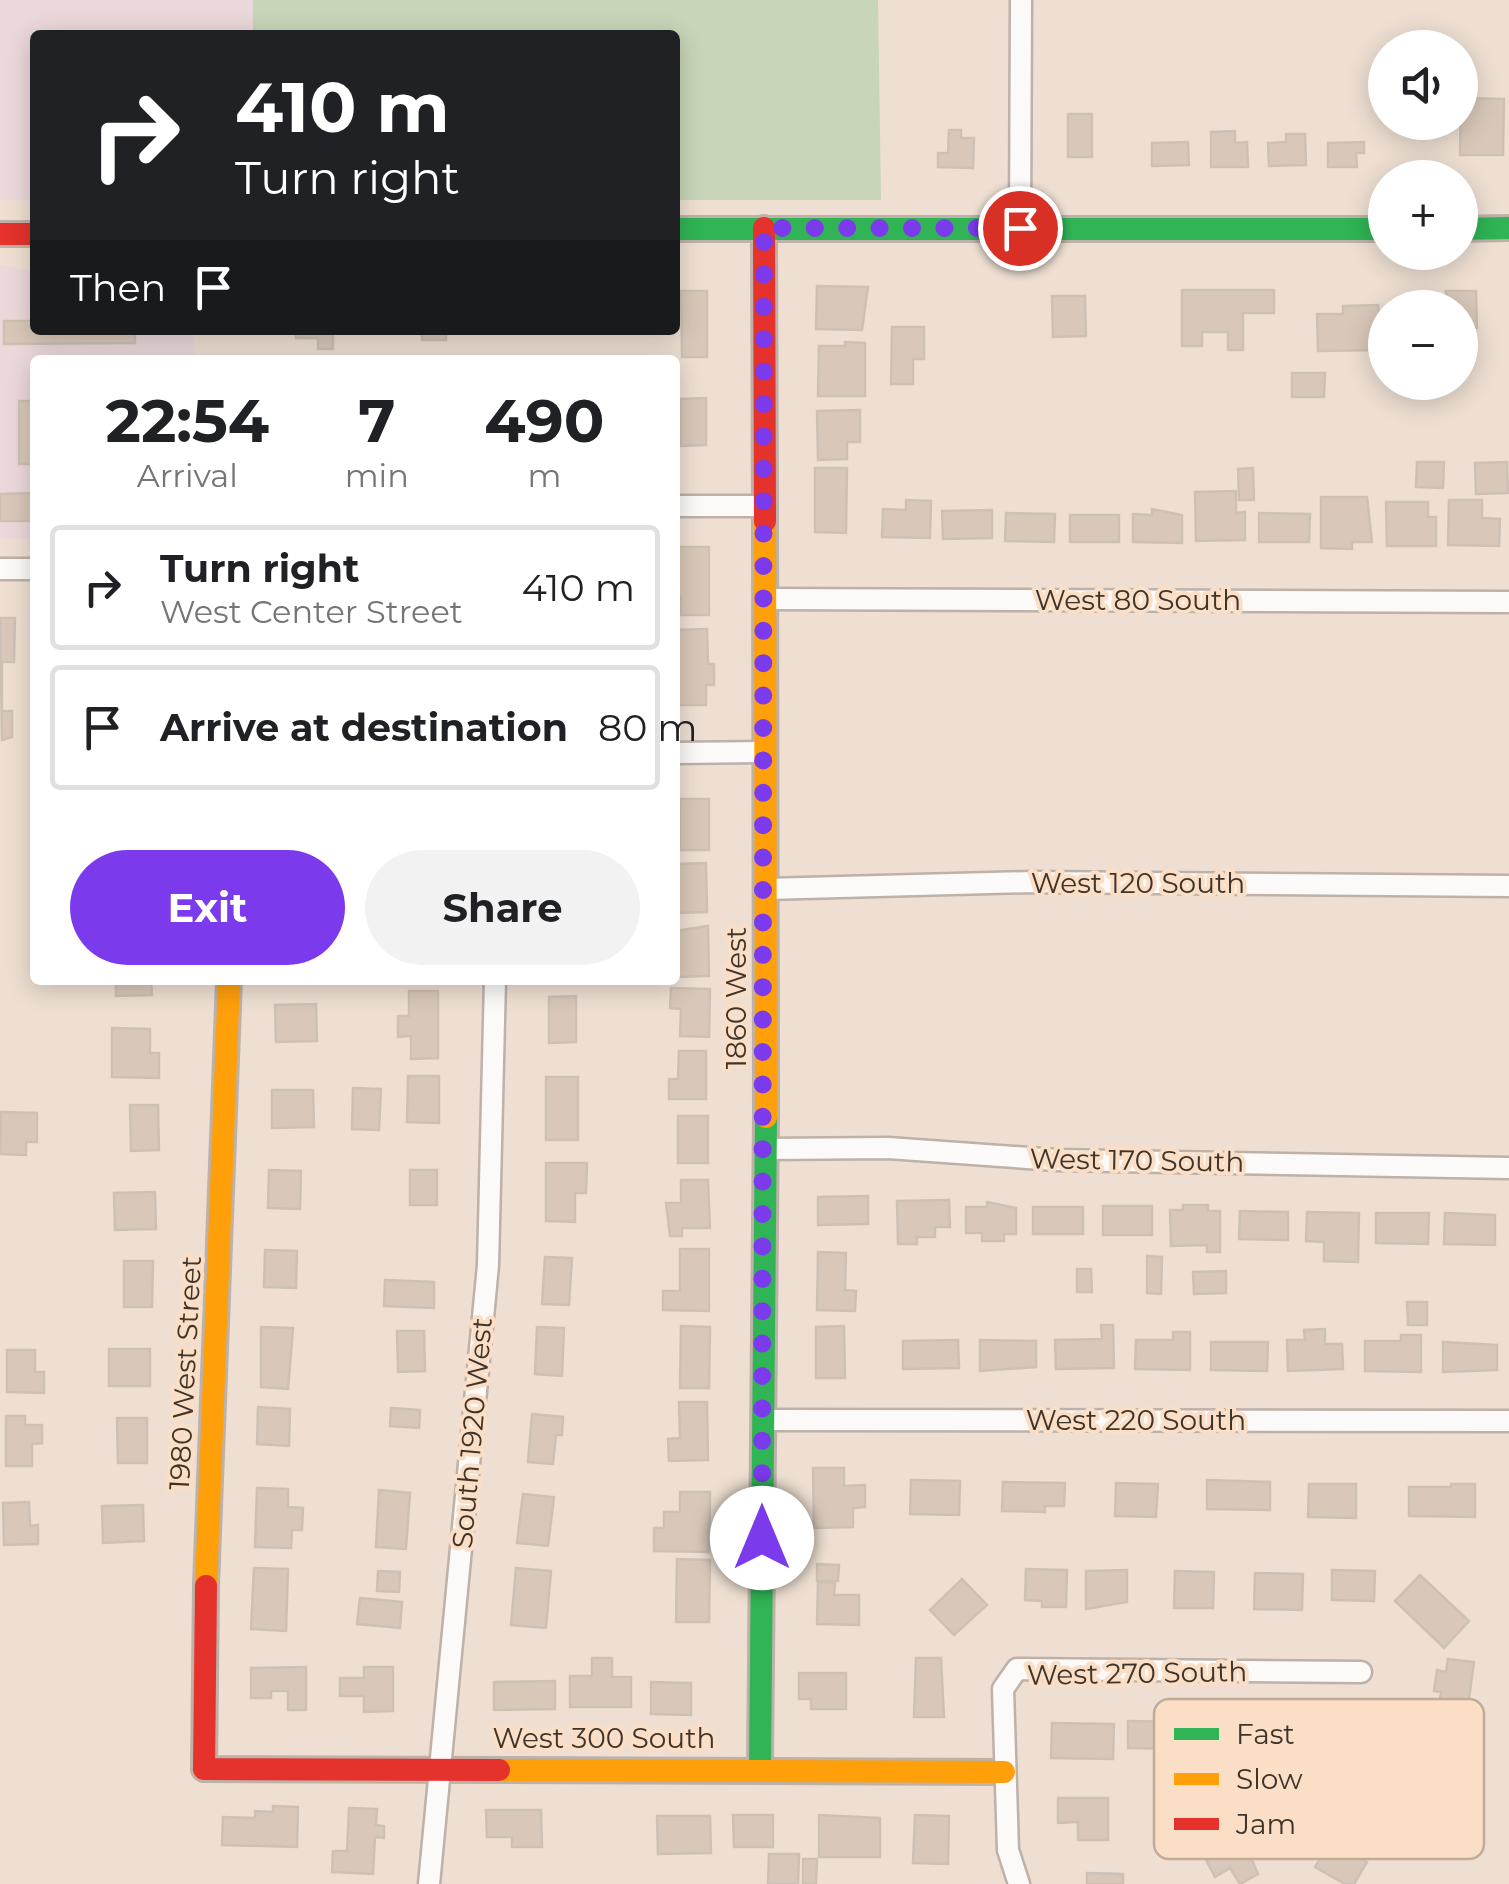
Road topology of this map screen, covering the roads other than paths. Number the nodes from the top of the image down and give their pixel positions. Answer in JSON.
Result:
{"nodes":[{"id":1,"x":1021,"y":0,"type":"edge"},
{"id":2,"x":680,"y":228,"type":"edge"},
{"id":3,"x":764,"y":228,"type":"junction"},
{"id":4,"x":1020,"y":228,"type":"junction"},
{"id":5,"x":1509,"y":228,"type":"edge"},
{"id":6,"x":1368,"y":229,"type":"edge"},
{"id":7,"x":1478,"y":229,"type":"edge"},
{"id":8,"x":0,"y":234,"type":"edge"},
{"id":9,"x":30,"y":234,"type":"edge"},
{"id":10,"x":680,"y":506,"type":"edge"},
{"id":11,"x":765,"y":506,"type":"junction"},
{"id":12,"x":30,"y":568,"type":"edge"},
{"id":13,"x":0,"y":569,"type":"edge"},
{"id":14,"x":767,"y":598,"type":"junction"},
{"id":15,"x":1509,"y":602,"type":"edge"},
{"id":16,"x":765,"y":752,"type":"junction"},
{"id":17,"x":680,"y":753,"type":"edge"},
{"id":18,"x":1509,"y":886,"type":"edge"},
{"id":19,"x":766,"y":889,"type":"junction"},
{"id":20,"x":229,"y":985,"type":"edge"},
{"id":21,"x":495,"y":985,"type":"edge"},
{"id":22,"x":766,"y":1149,"type":"junction"},
{"id":23,"x":1509,"y":1168,"type":"edge"},
{"id":24,"x":763,"y":1420,"type":"junction"},
{"id":25,"x":1509,"y":1421,"type":"edge"},
{"id":26,"x":1361,"y":1672,"type":"dead end"},
{"id":27,"x":441,"y":1768,"type":"junction"},
{"id":28,"x":760,"y":1768,"type":"junction"},
{"id":29,"x":204,"y":1769,"type":"joint"},
{"id":30,"x":1004,"y":1772,"type":"junction"},
{"id":31,"x":429,"y":1884,"type":"edge"},
{"id":32,"x":1018,"y":1884,"type":"edge"}],
"edges":[{"from":1,"to":4,"type":"street"},
{"from":2,"to":3,"type":"street"},
{"from":3,"to":4,"type":"street"},
{"from":3,"to":11,"type":"street","name":"1860 West"},
{"from":4,"to":6,"type":"street"},
{"from":5,"to":7,"type":"street"},
{"from":8,"to":9,"type":"street"},
{"from":10,"to":11,"type":"street"},
{"from":11,"to":14,"type":"street","name":"1860 West"},
{"from":12,"to":13,"type":"street"},
{"from":14,"to":15,"type":"street","name":"West 80 South"},
{"from":14,"to":16,"type":"street","name":"1860 West"},
{"from":16,"to":17,"type":"street"},
{"from":16,"to":19,"type":"street","name":"1860 West"},
{"from":18,"to":19,"type":"street","name":"West 120 South"},
{"from":19,"to":22,"type":"street","name":"1860 West"},
{"from":20,"to":29,"type":"street","name":"1980 West Street"},
{"from":21,"to":27,"type":"street","name":"South 1920 West"},
{"from":22,"to":23,"type":"street","name":"West 170 South"},
{"from":22,"to":24,"type":"street","name":"1860 West"},
{"from":24,"to":25,"type":"street","name":"West 220 South"},
{"from":24,"to":28,"type":"street","name":"1860 West"},
{"from":26,"to":30,"type":"street","name":"West 270 South"},
{"from":27,"to":28,"type":"street","name":"West 300 South"},
{"from":27,"to":29,"type":"street","name":"West 300 South"},
{"from":27,"to":31,"type":"street","name":"South 1920 West"},
{"from":28,"to":30,"type":"street","name":"West 300 South"},
{"from":30,"to":32,"type":"street"}]}
